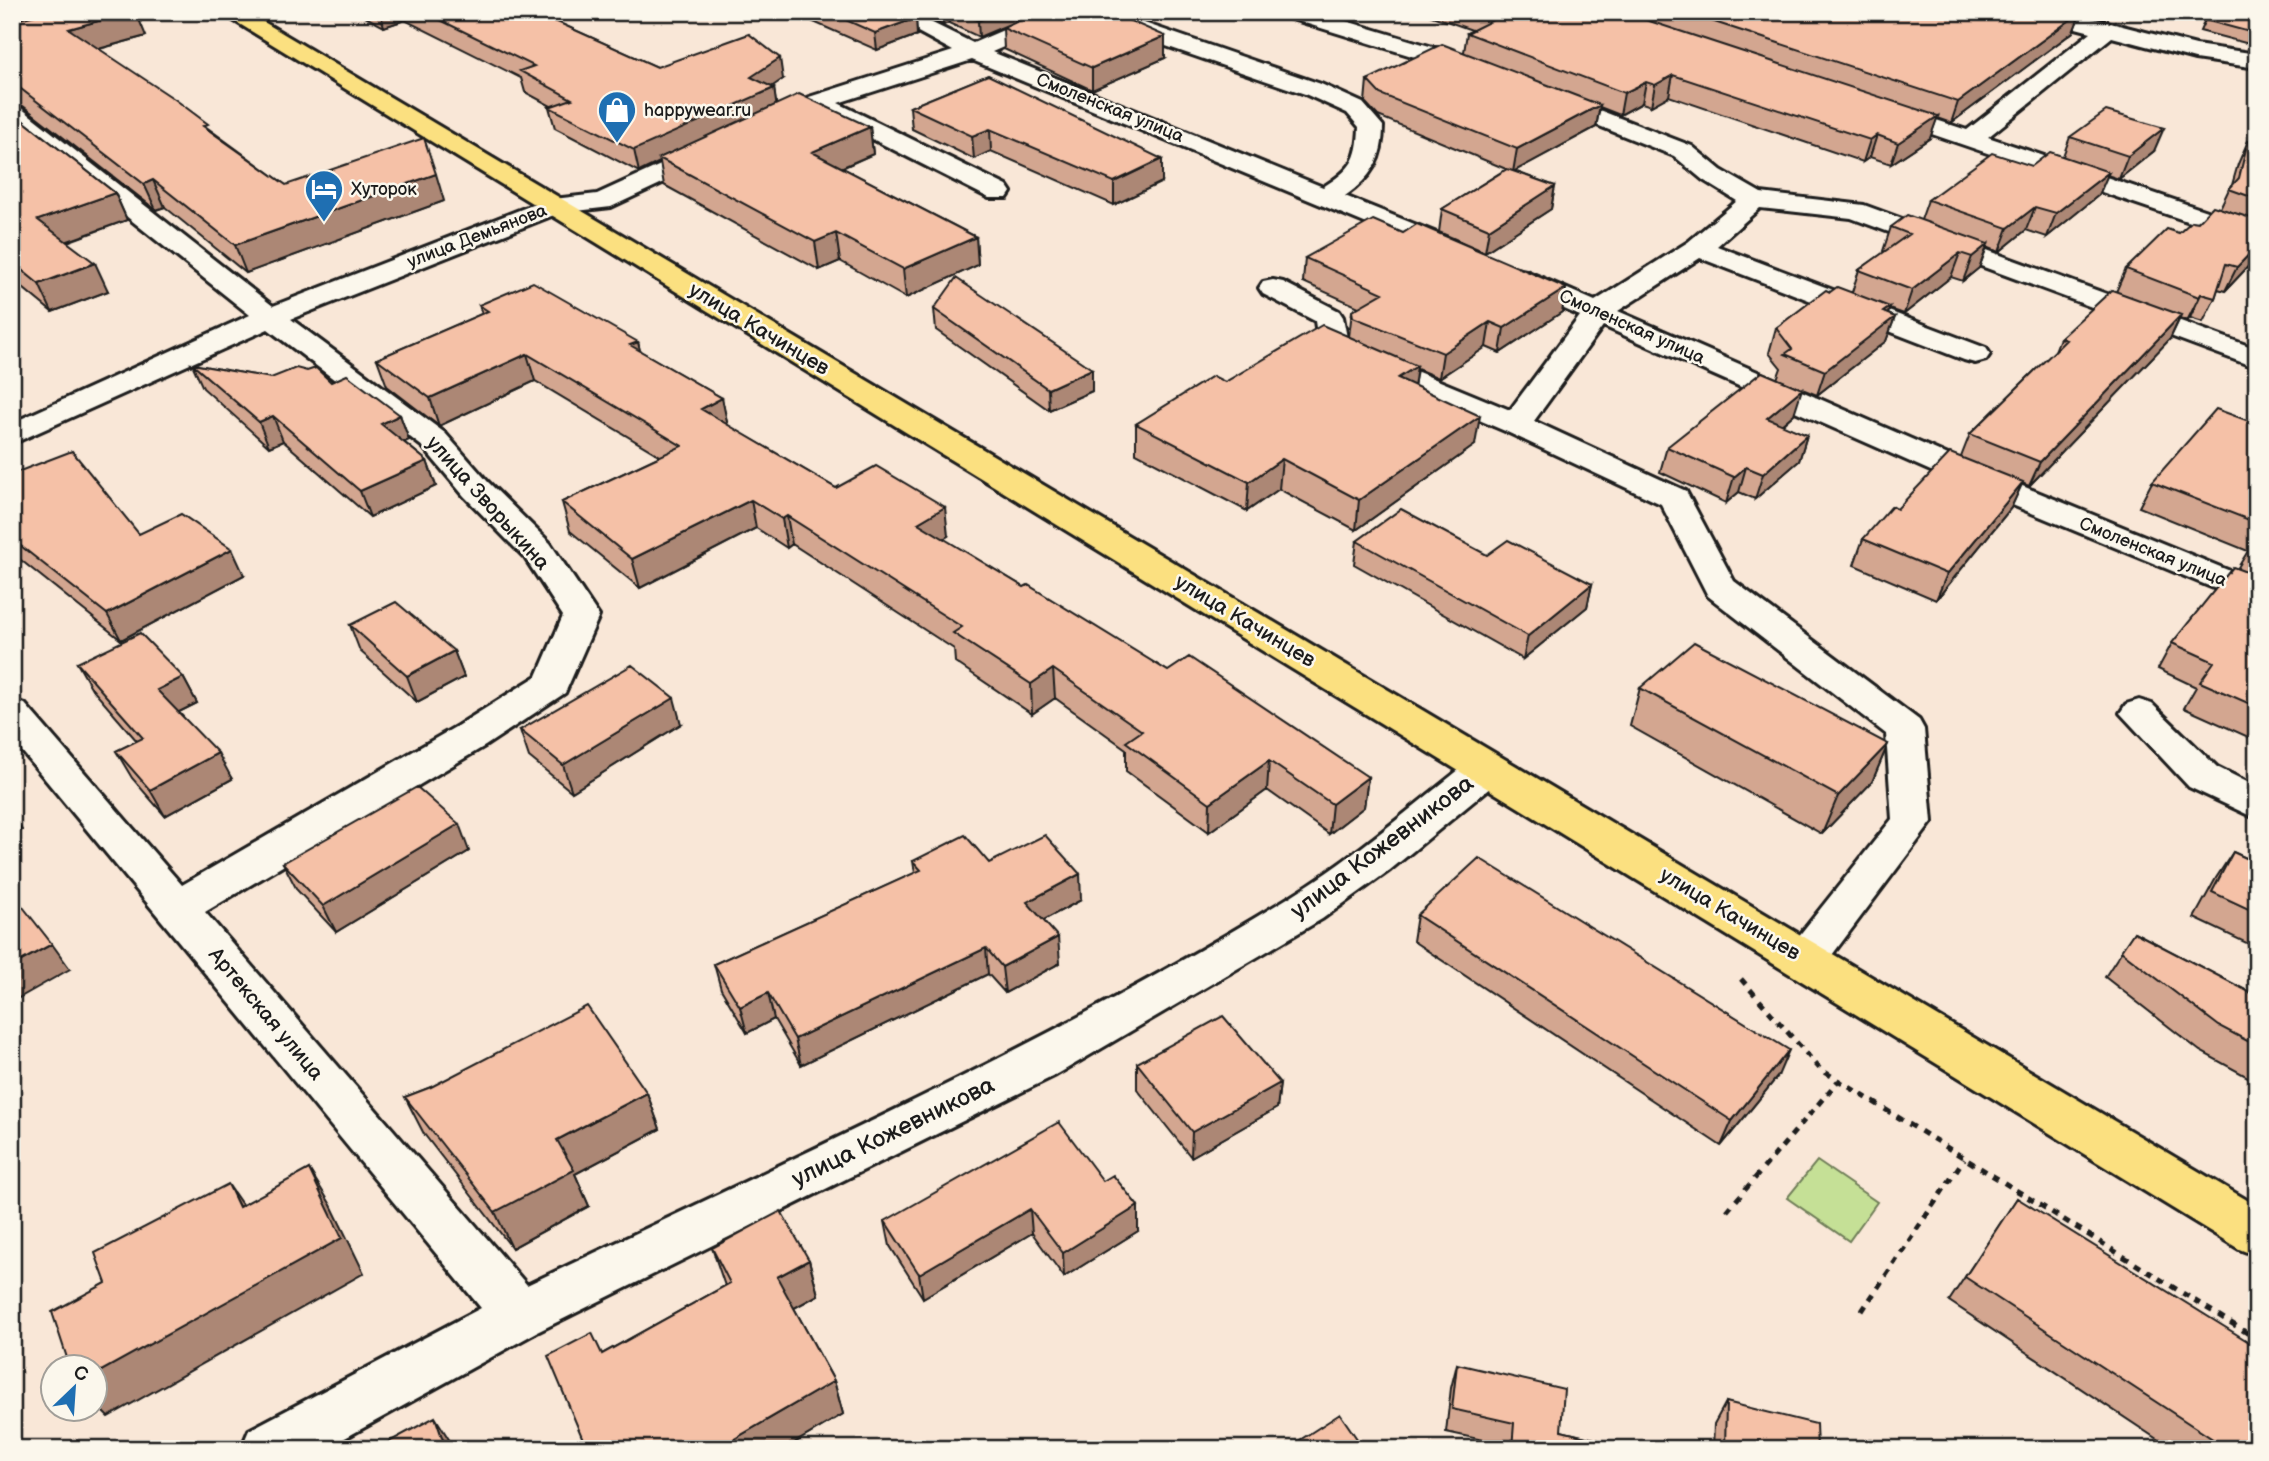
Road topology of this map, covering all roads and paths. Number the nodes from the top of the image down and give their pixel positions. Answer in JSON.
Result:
{"nodes":[{"id":1,"x":231,"y":12,"type":"edge"},
{"id":2,"x":892,"y":12,"type":"edge"},
{"id":3,"x":1064,"y":12,"type":"edge"},
{"id":4,"x":1089,"y":12,"type":"edge"},
{"id":5,"x":1293,"y":12,"type":"edge"},
{"id":6,"x":2042,"y":12,"type":"edge"},
{"id":7,"x":2107,"y":30,"type":"junction"},
{"id":8,"x":973,"y":52,"type":"junction"},
{"id":9,"x":2257,"y":61,"type":"edge"},
{"id":10,"x":1502,"y":79,"type":"edge"},
{"id":11,"x":1528,"y":89,"type":"edge"},
{"id":12,"x":817,"y":102,"type":"junction"},
{"id":13,"x":1865,"y":104,"type":"edge"},
{"id":14,"x":12,"y":113,"type":"edge"},
{"id":15,"x":1970,"y":139,"type":"junction"},
{"id":16,"x":998,"y":192,"type":"dead end"},
{"id":17,"x":1326,"y":196,"type":"junction"},
{"id":18,"x":1754,"y":200,"type":"junction"},
{"id":19,"x":554,"y":206,"type":"junction"},
{"id":20,"x":2257,"y":237,"type":"edge"},
{"id":21,"x":1698,"y":248,"type":"junction"},
{"id":22,"x":1273,"y":288,"type":"dead end"},
{"id":23,"x":1598,"y":312,"type":"junction"},
{"id":24,"x":270,"y":317,"type":"junction"},
{"id":25,"x":1975,"y":354,"type":"dead end"},
{"id":26,"x":2257,"y":359,"type":"edge"},
{"id":27,"x":1516,"y":424,"type":"junction"},
{"id":28,"x":12,"y":435,"type":"edge"},
{"id":29,"x":2257,"y":594,"type":"edge"},
{"id":30,"x":12,"y":713,"type":"edge"},
{"id":31,"x":2139,"y":713,"type":"dead end"},
{"id":32,"x":1488,"y":768,"type":"junction"},
{"id":33,"x":2257,"y":804,"type":"edge"},
{"id":34,"x":177,"y":908,"type":"junction"},
{"id":35,"x":1805,"y":960,"type":"junction"},
{"id":36,"x":1738,"y":976,"type":"dead end"},
{"id":37,"x":1838,"y":1081,"type":"junction"},
{"id":38,"x":1964,"y":1159,"type":"junction"},
{"id":39,"x":1727,"y":1211,"type":"dead end"},
{"id":40,"x":2257,"y":1233,"type":"edge"},
{"id":41,"x":1862,"y":1311,"type":"dead end"},
{"id":42,"x":519,"y":1315,"type":"junction"},
{"id":43,"x":2257,"y":1339,"type":"edge"},
{"id":44,"x":269,"y":1449,"type":"edge"}],
"edges":[{"from":1,"to":19,"type":"main road","name":"улица Качинцев"},
{"from":2,"to":8,"type":"street","name":"Смоленская улица"},
{"from":3,"to":8,"type":"street","name":"улица Демьянова"},
{"from":4,"to":17,"type":"street"},
{"from":5,"to":10,"type":"street"},
{"from":6,"to":7,"type":"street"},
{"from":7,"to":9,"type":"street"},
{"from":7,"to":15,"type":"street"},
{"from":8,"to":12,"type":"street","name":"улица Демьянова"},
{"from":8,"to":17,"type":"street","name":"Смоленская улица"},
{"from":11,"to":18,"type":"street"},
{"from":12,"to":16,"type":"street"},
{"from":12,"to":19,"type":"street","name":"улица Демьянова"},
{"from":13,"to":15,"type":"street"},
{"from":14,"to":24,"type":"street","name":"улица Зворыкина"},
{"from":15,"to":20,"type":"street"},
{"from":17,"to":23,"type":"street","name":"Смоленская улица"},
{"from":18,"to":21,"type":"street"},
{"from":18,"to":26,"type":"street"},
{"from":19,"to":24,"type":"street","name":"улица Демьянова"},
{"from":19,"to":32,"type":"main road","name":"улица Качинцев"},
{"from":21,"to":23,"type":"street"},
{"from":21,"to":25,"type":"street"},
{"from":22,"to":27,"type":"street"},
{"from":23,"to":27,"type":"street"},
{"from":23,"to":29,"type":"street","name":"Смоленская улица"},
{"from":24,"to":28,"type":"street","name":"улица Демьянова"},
{"from":24,"to":34,"type":"street","name":"улица Зворыкина"},
{"from":27,"to":35,"type":"street"},
{"from":30,"to":34,"type":"street","name":"Артекская улица"},
{"from":31,"to":33,"type":"street"},
{"from":32,"to":35,"type":"main road","name":"улица Качинцев"},
{"from":32,"to":42,"type":"street","name":"улица Кожевникова"},
{"from":34,"to":42,"type":"street","name":"Артекская улица"},
{"from":35,"to":40,"type":"main road","name":"улица Качинцев"},
{"from":36,"to":37,"type":"path"},
{"from":37,"to":38,"type":"path"},
{"from":37,"to":39,"type":"path"},
{"from":38,"to":41,"type":"path"},
{"from":38,"to":43,"type":"path"},
{"from":42,"to":44,"type":"street","name":"улица Кожевникова"}]}
